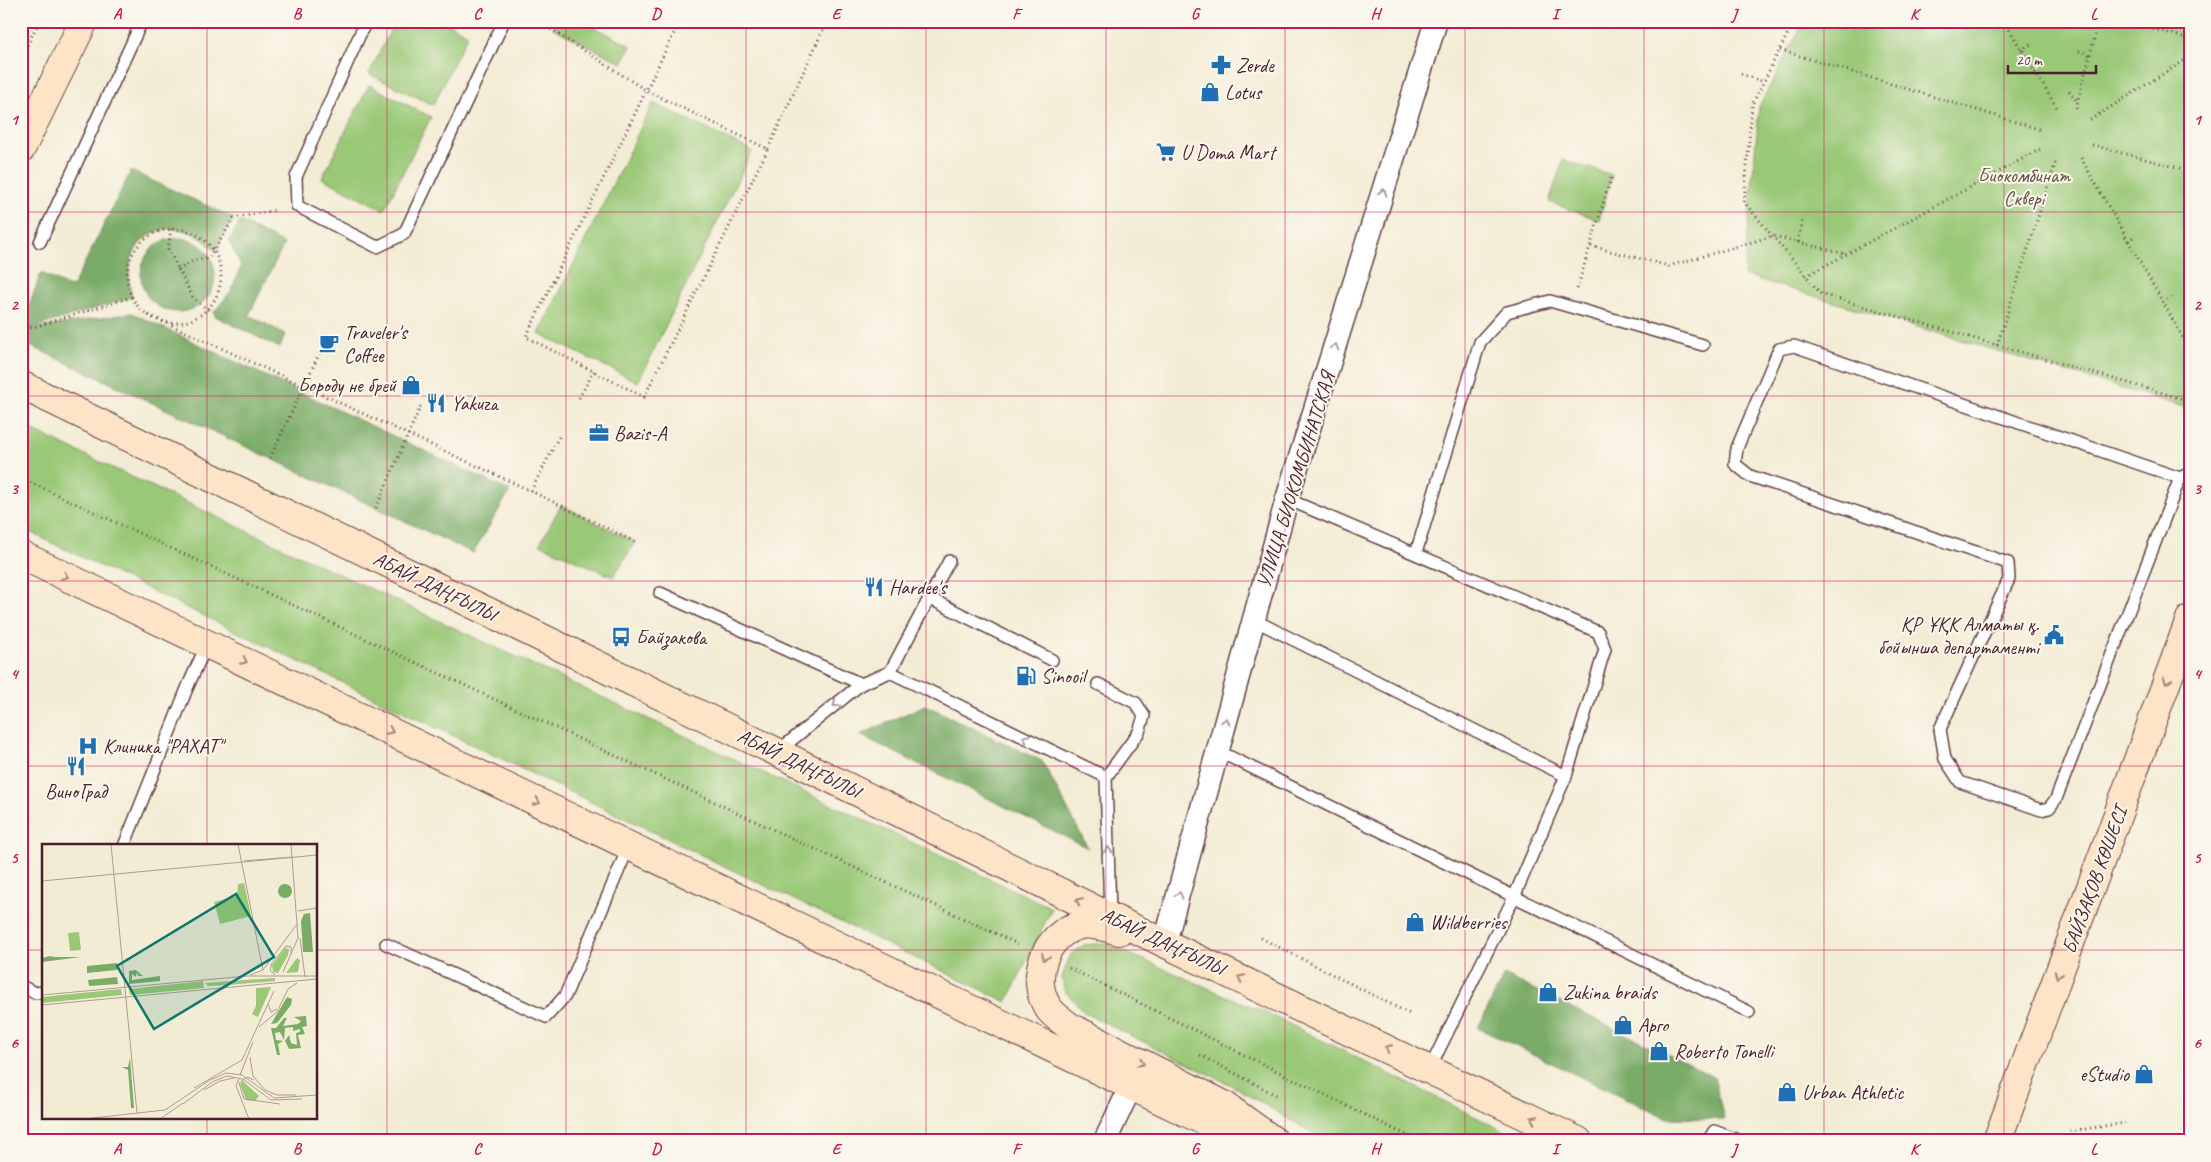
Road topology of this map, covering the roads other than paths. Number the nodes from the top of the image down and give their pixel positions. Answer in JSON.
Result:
{"nodes":[{"id":1,"x":84,"y":21,"type":"edge"},
{"id":2,"x":142,"y":21,"type":"edge"},
{"id":3,"x":366,"y":21,"type":"edge"},
{"id":4,"x":504,"y":21,"type":"edge"},
{"id":5,"x":1436,"y":21,"type":"edge"},
{"id":6,"x":31,"y":104,"type":"edge"},
{"id":7,"x":21,"y":148,"type":"edge"},
{"id":8,"x":40,"y":242,"type":"dead end"},
{"id":9,"x":1703,"y":345,"type":"dead end"},
{"id":10,"x":21,"y":385,"type":"edge"},
{"id":11,"x":2185,"y":476,"type":"edge"},
{"id":12,"x":1287,"y":499,"type":"junction"},
{"id":13,"x":1416,"y":553,"type":"junction"},
{"id":14,"x":21,"y":555,"type":"edge"},
{"id":15,"x":950,"y":561,"type":"dead end"},
{"id":16,"x":660,"y":593,"type":"dead end"},
{"id":17,"x":929,"y":598,"type":"junction"},
{"id":18,"x":2190,"y":619,"type":"edge"},
{"id":19,"x":1254,"y":620,"type":"junction"},
{"id":20,"x":207,"y":644,"type":"junction"},
{"id":21,"x":1052,"y":660,"type":"dead end"},
{"id":22,"x":890,"y":672,"type":"junction"},
{"id":23,"x":861,"y":684,"type":"junction"},
{"id":24,"x":1098,"y":684,"type":"dead end"},
{"id":25,"x":1218,"y":751,"type":"junction"},
{"id":26,"x":777,"y":752,"type":"junction"},
{"id":27,"x":1566,"y":776,"type":"junction"},
{"id":28,"x":1106,"y":777,"type":"junction"},
{"id":29,"x":125,"y":844,"type":"edge"},
{"id":30,"x":628,"y":846,"type":"junction"},
{"id":31,"x":1514,"y":897,"type":"junction"},
{"id":32,"x":1110,"y":916,"type":"junction"},
{"id":33,"x":1165,"y":942,"type":"junction"},
{"id":34,"x":386,"y":944,"type":"dead end"},
{"id":35,"x":21,"y":986,"type":"edge"},
{"id":36,"x":42,"y":992,"type":"edge"},
{"id":37,"x":1749,"y":1012,"type":"dead end"},
{"id":38,"x":1430,"y":1068,"type":"junction"},
{"id":39,"x":1131,"y":1086,"type":"junction"},
{"id":40,"x":1104,"y":1141,"type":"edge"},
{"id":41,"x":1246,"y":1141,"type":"edge"},
{"id":42,"x":1274,"y":1141,"type":"edge"},
{"id":43,"x":1578,"y":1141,"type":"edge"},
{"id":44,"x":1708,"y":1141,"type":"edge"},
{"id":45,"x":1740,"y":1141,"type":"edge"},
{"id":46,"x":1998,"y":1141,"type":"edge"}],
"edges":[{"from":1,"to":6,"type":"main road"},
{"from":2,"to":8,"type":"lane"},
{"from":3,"to":4,"type":"lane"},
{"from":12,"to":5,"type":"street","name":"УЛИЦА БИОКОМБИНАТСКАЯ","one_way":true},
{"from":6,"to":7,"type":"main road"},
{"from":9,"to":13,"type":"lane"},
{"from":10,"to":26,"type":"main road","name":"АБАЙ ДАҢҒЫЛЫ"},
{"from":11,"to":11,"type":"lane"},
{"from":12,"to":13,"type":"lane"},
{"from":12,"to":19,"type":"street","name":"УЛИЦА БИОКОМБИНАТСКАЯ"},
{"from":13,"to":27,"type":"lane"},
{"from":14,"to":20,"type":"main road","one_way":true},
{"from":15,"to":17,"type":"lane"},
{"from":16,"to":23,"type":"lane"},
{"from":17,"to":21,"type":"lane"},
{"from":17,"to":22,"type":"lane"},
{"from":18,"to":46,"type":"main road","name":"БАЙЗАҚОВ КӨШЕСІ","one_way":true},
{"from":25,"to":19,"type":"street","name":"УЛИЦА БИОКОМБИНАТСКАЯ","one_way":true},
{"from":19,"to":27,"type":"lane"},
{"from":20,"to":29,"type":"lane"},
{"from":20,"to":30,"type":"main road","one_way":true},
{"from":22,"to":23,"type":"lane"},
{"from":28,"to":22,"type":"lane","one_way":true},
{"from":23,"to":26,"type":"lane","one_way":true},
{"from":24,"to":28,"type":"lane"},
{"from":25,"to":31,"type":"lane"},
{"from":33,"to":25,"type":"street","name":"УЛИЦА БИОКОМБИНАТСКАЯ","one_way":true},
{"from":32,"to":26,"type":"main road","name":"АБАЙ ДАҢҒЫЛЫ","one_way":true},
{"from":27,"to":31,"type":"lane"},
{"from":32,"to":28,"type":"lane","one_way":true},
{"from":30,"to":34,"type":"lane"},
{"from":30,"to":39,"type":"main road"},
{"from":31,"to":37,"type":"lane"},
{"from":31,"to":38,"type":"lane"},
{"from":32,"to":33,"type":"main road","name":"АБАЙ ДАҢҒЫЛЫ"},
{"from":38,"to":33,"type":"main road","name":"АБАЙ ДАҢҒЫЛЫ","one_way":true},
{"from":33,"to":42,"type":"main road","one_way":true},
{"from":35,"to":36,"type":"lane"},
{"from":43,"to":38,"type":"main road","name":"АБАЙ ДАҢҒЫЛЫ","one_way":true},
{"from":39,"to":40,"type":"street"},
{"from":39,"to":41,"type":"main road"},
{"from":44,"to":45,"type":"lane"}]}
